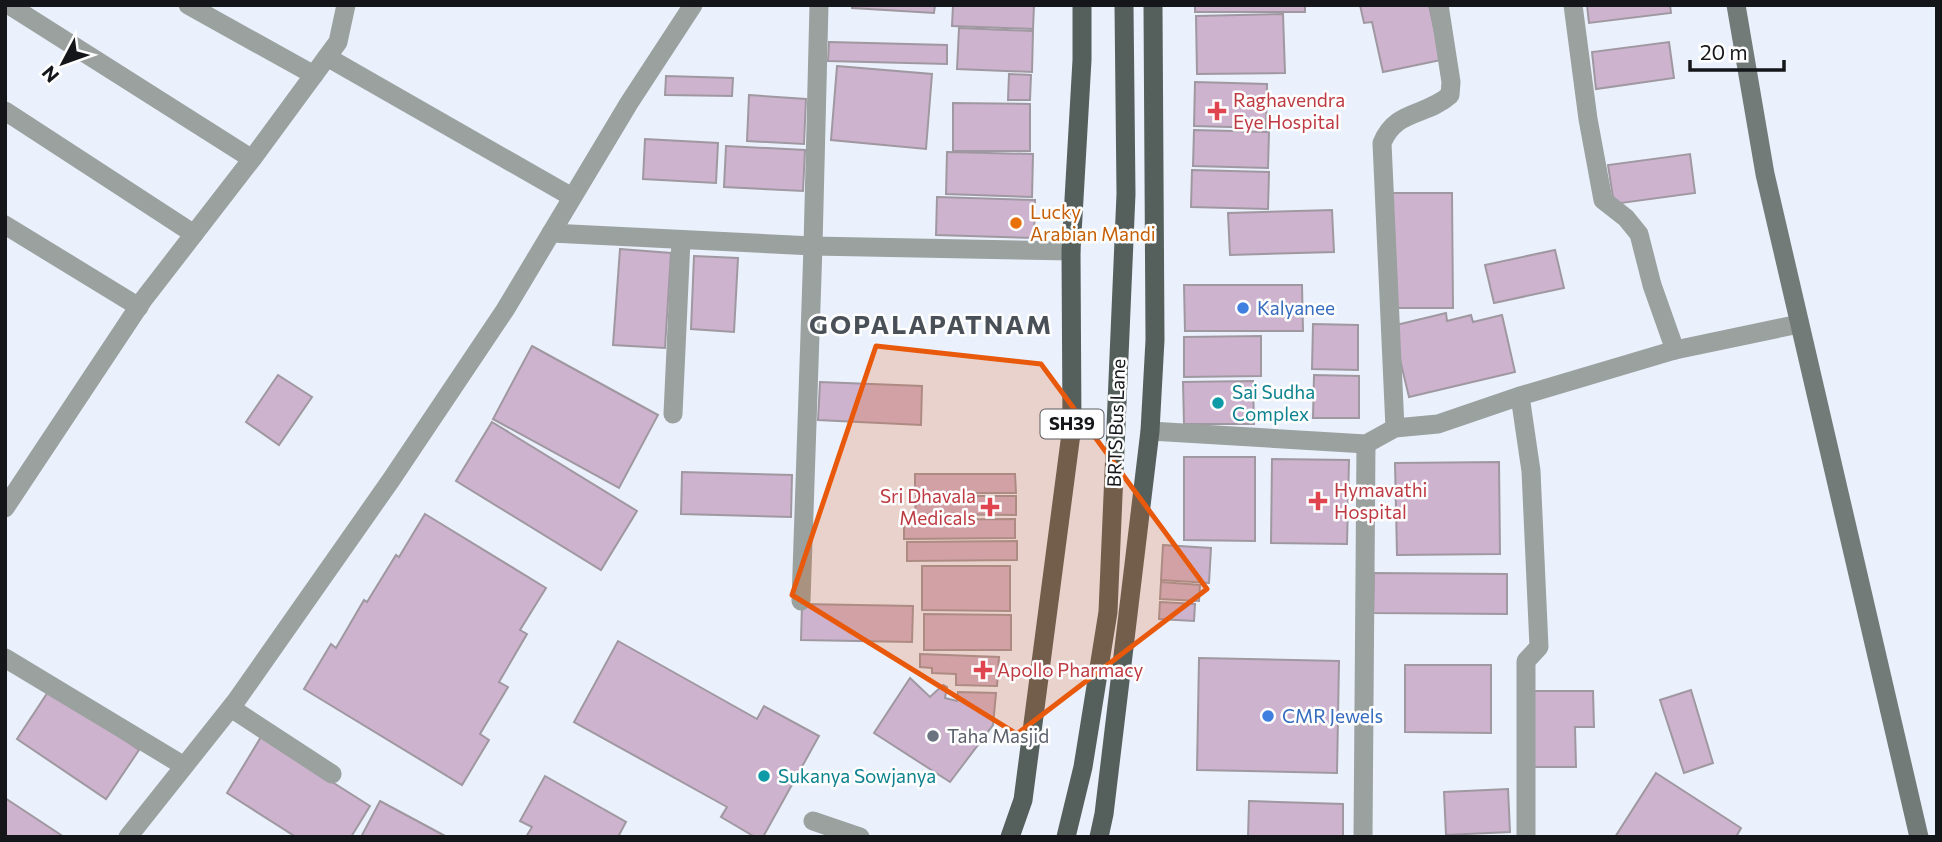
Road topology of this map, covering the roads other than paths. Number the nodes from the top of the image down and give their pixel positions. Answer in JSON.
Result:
{"nodes":[{"id":1,"x":9,"y":5,"type":"edge"},
{"id":2,"x":188,"y":5,"type":"edge"},
{"id":3,"x":346,"y":5,"type":"edge"},
{"id":4,"x":693,"y":5,"type":"edge"},
{"id":5,"x":819,"y":5,"type":"edge"},
{"id":6,"x":1083,"y":5,"type":"edge"},
{"id":7,"x":1124,"y":5,"type":"edge"},
{"id":8,"x":1153,"y":5,"type":"edge"},
{"id":9,"x":1439,"y":5,"type":"edge"},
{"id":10,"x":1573,"y":5,"type":"edge"},
{"id":11,"x":1736,"y":5,"type":"edge"},
{"id":12,"x":327,"y":57,"type":"junction"},
{"id":13,"x":314,"y":75,"type":"junction"},
{"id":14,"x":5,"y":111,"type":"edge"},
{"id":15,"x":252,"y":159,"type":"junction"},
{"id":16,"x":572,"y":197,"type":"junction"},
{"id":17,"x":5,"y":226,"type":"edge"},
{"id":18,"x":551,"y":233,"type":"junction"},
{"id":19,"x":194,"y":234,"type":"junction"},
{"id":20,"x":681,"y":240,"type":"junction"},
{"id":21,"x":814,"y":246,"type":"junction"},
{"id":22,"x":1071,"y":251,"type":"junction"},
{"id":23,"x":139,"y":307,"type":"junction"},
{"id":24,"x":1799,"y":324,"type":"junction"},
{"id":25,"x":1675,"y":350,"type":"junction"},
{"id":26,"x":1520,"y":396,"type":"junction"},
{"id":27,"x":673,"y":414,"type":"dead end"},
{"id":28,"x":1395,"y":428,"type":"junction"},
{"id":29,"x":1150,"y":431,"type":"junction"},
{"id":30,"x":1366,"y":444,"type":"junction"},
{"id":31,"x":5,"y":508,"type":"edge"},
{"id":32,"x":801,"y":601,"type":"dead end"},
{"id":33,"x":5,"y":658,"type":"edge"},
{"id":34,"x":231,"y":708,"type":"junction"},
{"id":35,"x":184,"y":766,"type":"junction"},
{"id":36,"x":332,"y":774,"type":"dead end"},
{"id":37,"x":813,"y":821,"type":"dead end"},
{"id":38,"x":128,"y":837,"type":"edge"},
{"id":39,"x":860,"y":837,"type":"edge"},
{"id":40,"x":1010,"y":837,"type":"edge"},
{"id":41,"x":1066,"y":837,"type":"edge"},
{"id":42,"x":1099,"y":837,"type":"edge"},
{"id":43,"x":1363,"y":837,"type":"edge"},
{"id":44,"x":1526,"y":837,"type":"edge"},
{"id":45,"x":1919,"y":837,"type":"edge"}],
"edges":[{"from":1,"to":15,"type":"street"},
{"from":2,"to":13,"type":"street"},
{"from":3,"to":12,"type":"street"},
{"from":4,"to":16,"type":"street"},
{"from":5,"to":21,"type":"street"},
{"from":6,"to":22,"type":"main road","number":"SH39"},
{"from":7,"to":41,"type":"main road","name":"BRTS Bus Lane"},
{"from":8,"to":29,"type":"main road"},
{"from":9,"to":28,"type":"street"},
{"from":10,"to":25,"type":"street"},
{"from":11,"to":24,"type":"main road"},
{"from":12,"to":13,"type":"street"},
{"from":12,"to":16,"type":"street"},
{"from":13,"to":15,"type":"street"},
{"from":14,"to":19,"type":"street"},
{"from":15,"to":19,"type":"street"},
{"from":16,"to":18,"type":"street"},
{"from":17,"to":23,"type":"street"},
{"from":18,"to":20,"type":"street"},
{"from":18,"to":34,"type":"street"},
{"from":19,"to":23,"type":"street"},
{"from":20,"to":21,"type":"street"},
{"from":20,"to":27,"type":"street"},
{"from":21,"to":22,"type":"street"},
{"from":21,"to":32,"type":"street"},
{"from":22,"to":40,"type":"main road","number":"SH39"},
{"from":23,"to":31,"type":"street"},
{"from":24,"to":25,"type":"street"},
{"from":24,"to":45,"type":"main road"},
{"from":25,"to":26,"type":"street"},
{"from":26,"to":28,"type":"street"},
{"from":26,"to":44,"type":"street"},
{"from":28,"to":30,"type":"street"},
{"from":29,"to":30,"type":"street"},
{"from":29,"to":42,"type":"main road"},
{"from":30,"to":43,"type":"street"},
{"from":33,"to":35,"type":"street"},
{"from":34,"to":35,"type":"street"},
{"from":34,"to":36,"type":"street"},
{"from":35,"to":38,"type":"street"},
{"from":37,"to":39,"type":"street"}]}
